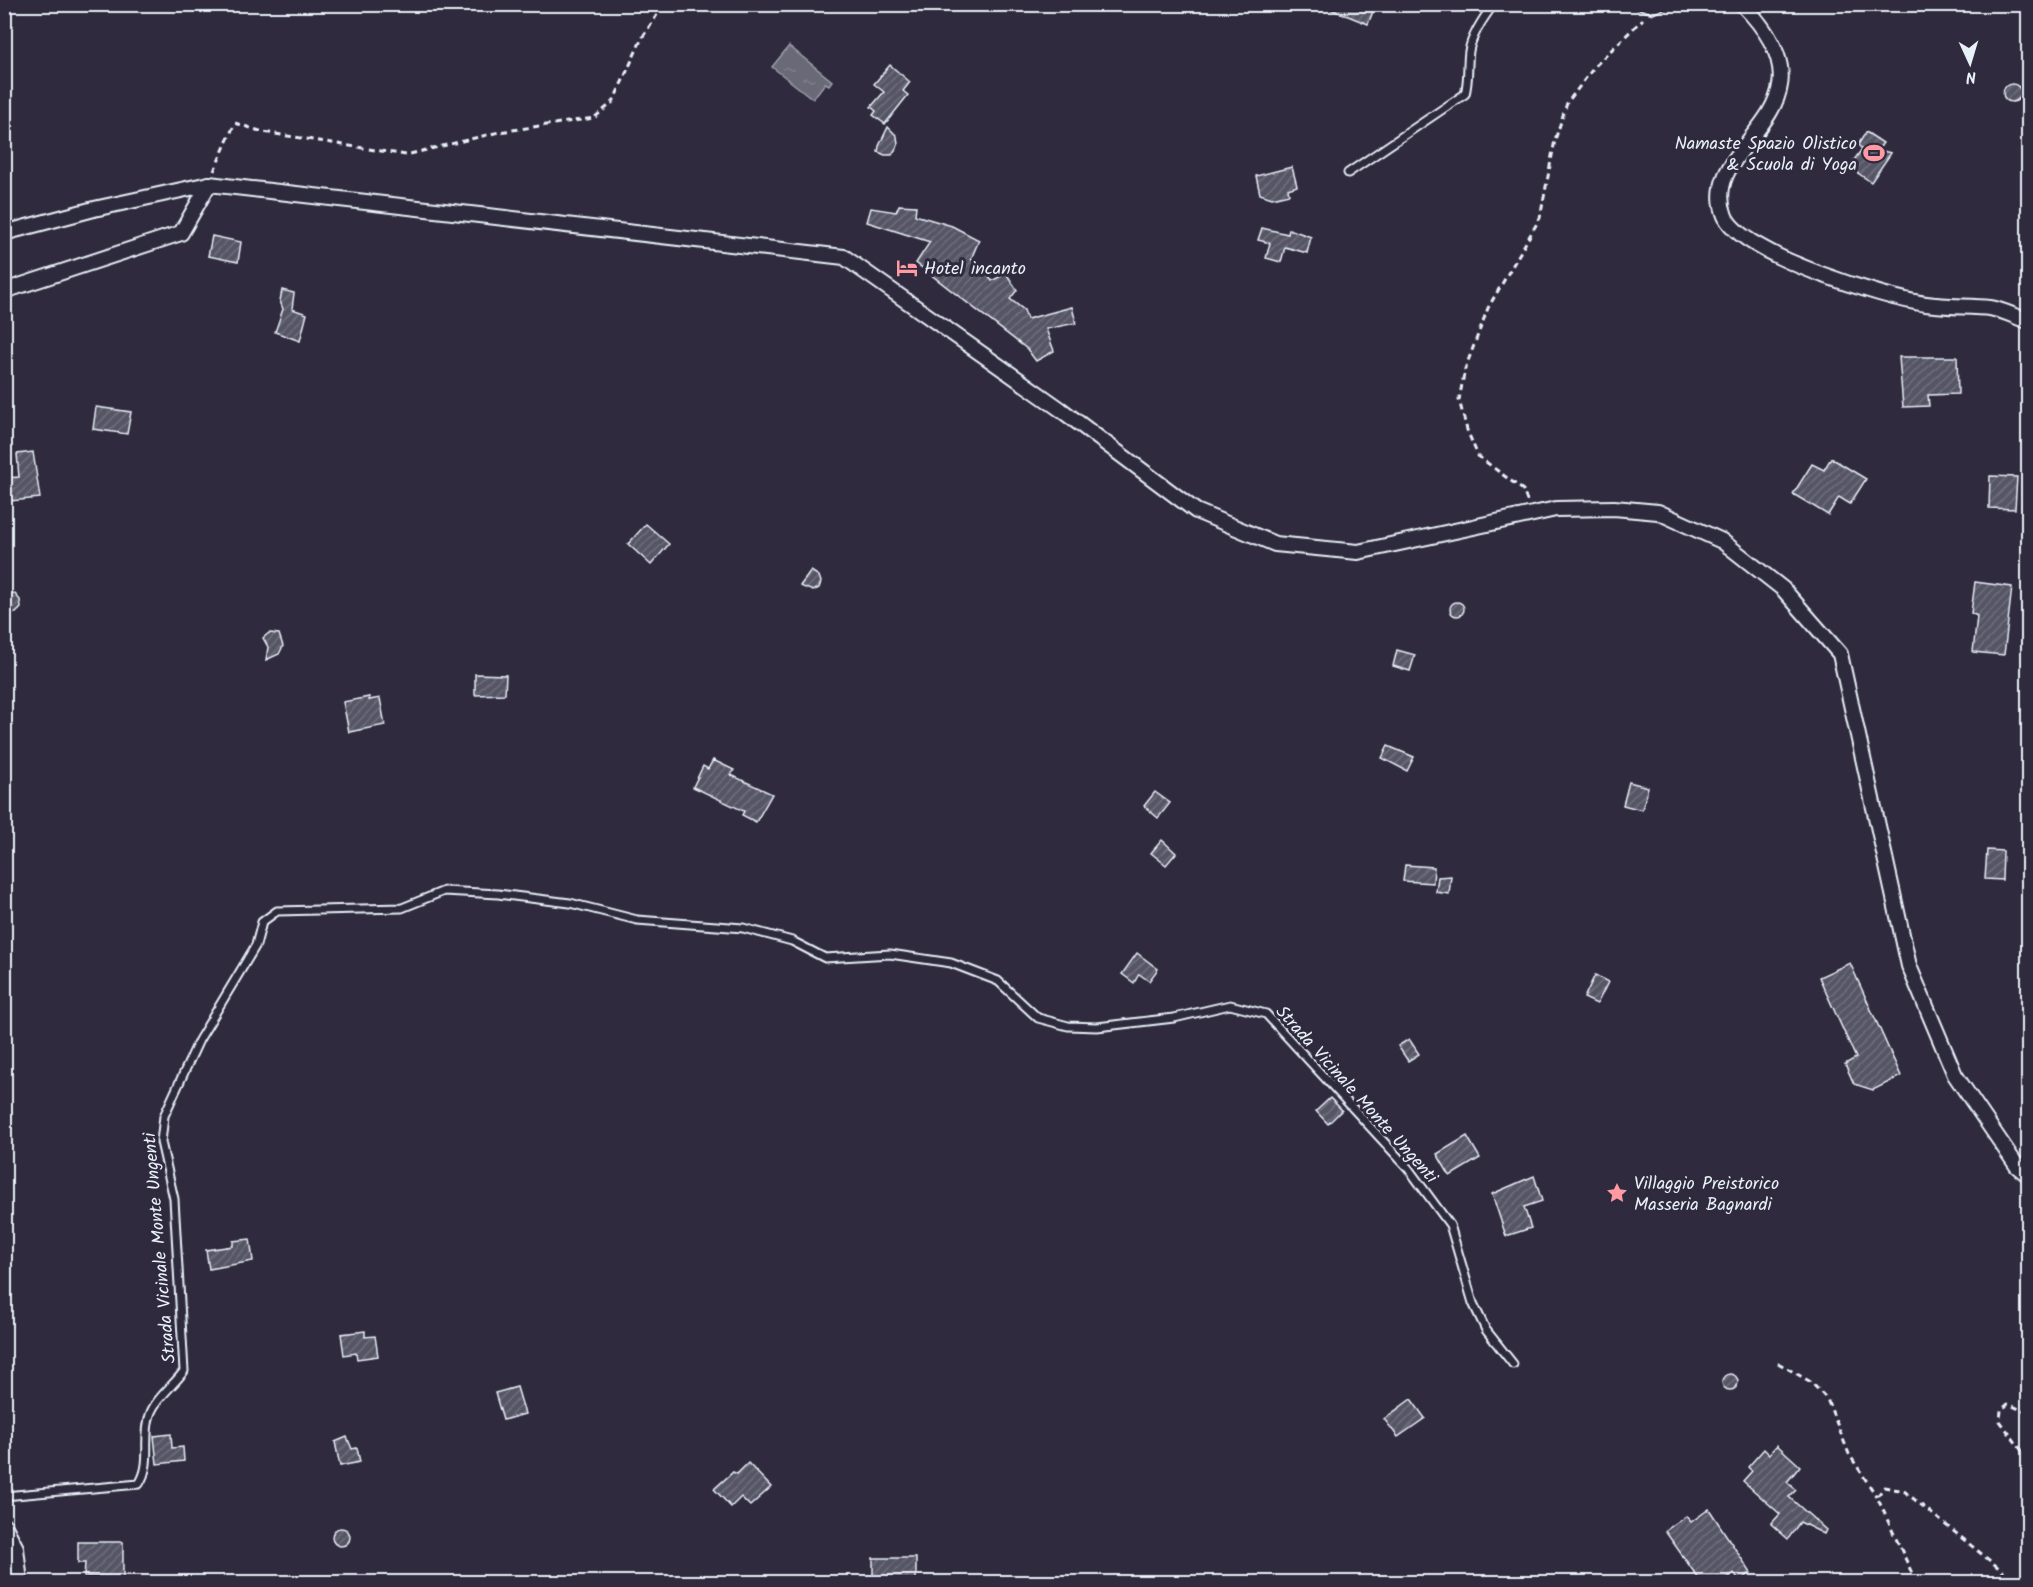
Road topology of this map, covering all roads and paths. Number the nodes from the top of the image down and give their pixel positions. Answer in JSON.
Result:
{"nodes":[{"id":1,"x":664,"y":4,"type":"edge"},
{"id":2,"x":1494,"y":4,"type":"edge"},
{"id":3,"x":1637,"y":4,"type":"edge"},
{"id":4,"x":1665,"y":4,"type":"edge"},
{"id":5,"x":1742,"y":4,"type":"edge"},
{"id":6,"x":1653,"y":9,"type":"junction"},
{"id":7,"x":1348,"y":173,"type":"dead end"},
{"id":8,"x":209,"y":184,"type":"junction"},
{"id":9,"x":4,"y":233,"type":"edge"},
{"id":10,"x":4,"y":291,"type":"edge"},
{"id":11,"x":2028,"y":321,"type":"edge"},
{"id":12,"x":1531,"y":514,"type":"junction"},
{"id":13,"x":2028,"y":1175,"type":"edge"},
{"id":14,"x":1778,"y":1363,"type":"dead end"},
{"id":15,"x":1513,"y":1364,"type":"dead end"},
{"id":16,"x":2028,"y":1413,"type":"edge"},
{"id":17,"x":2028,"y":1459,"type":"edge"},
{"id":18,"x":4,"y":1496,"type":"edge"},
{"id":19,"x":1877,"y":1497,"type":"junction"},
{"id":20,"x":4,"y":1525,"type":"edge"},
{"id":21,"x":20,"y":1582,"type":"edge"},
{"id":22,"x":1916,"y":1582,"type":"edge"},
{"id":23,"x":2028,"y":1582,"type":"edge"}],
"edges":[{"from":1,"to":8,"type":"path"},
{"from":2,"to":7,"type":"lane"},
{"from":3,"to":6,"type":"lane"},
{"from":4,"to":6,"type":"lane"},
{"from":5,"to":11,"type":"street"},
{"from":6,"to":12,"type":"path"},
{"from":8,"to":9,"type":"street"},
{"from":8,"to":10,"type":"street"},
{"from":8,"to":12,"type":"street"},
{"from":12,"to":13,"type":"street"},
{"from":14,"to":19,"type":"path"},
{"from":15,"to":18,"type":"lane","name":"Strada Vicinale Monte Ungenti"},
{"from":16,"to":17,"type":"path"},
{"from":19,"to":22,"type":"path"},
{"from":19,"to":23,"type":"path"},
{"from":20,"to":21,"type":"street"}]}
